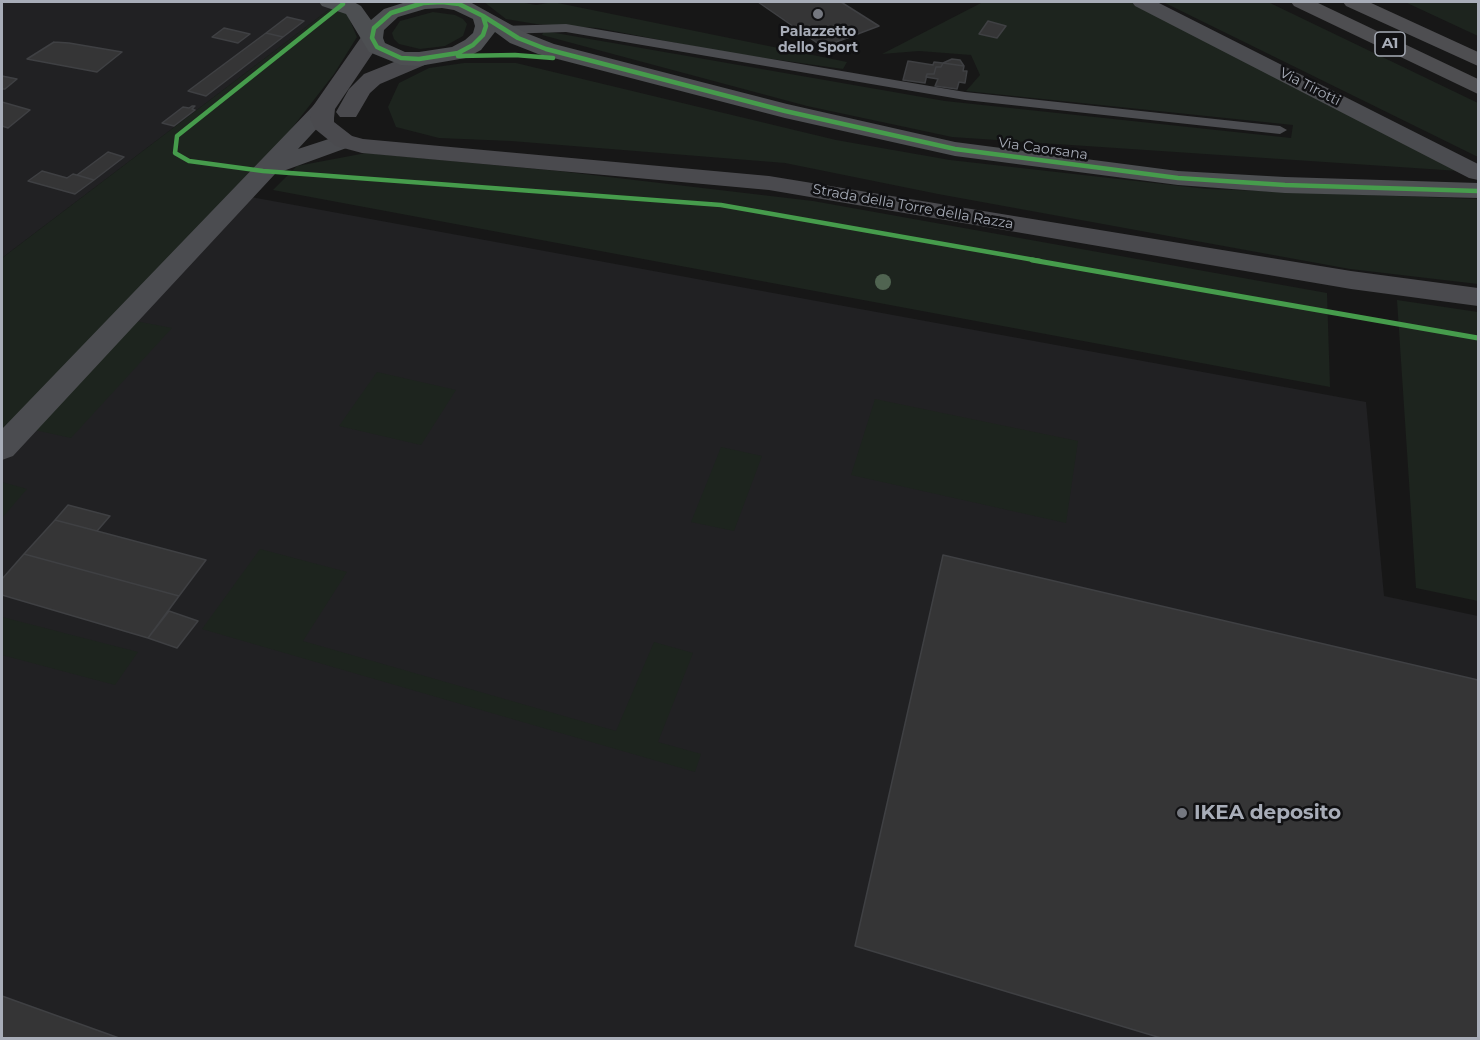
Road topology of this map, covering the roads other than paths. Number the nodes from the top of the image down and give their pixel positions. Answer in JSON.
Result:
{"nodes":[{"id":1,"x":329,"y":2,"type":"edge"},
{"id":2,"x":420,"y":2,"type":"edge"},
{"id":3,"x":1142,"y":2,"type":"edge"},
{"id":4,"x":1301,"y":2,"type":"edge"},
{"id":5,"x":1353,"y":2,"type":"edge"},
{"id":6,"x":474,"y":9,"type":"edge"},
{"id":7,"x":502,"y":30,"type":"junction"},
{"id":8,"x":372,"y":39,"type":"junction"},
{"id":9,"x":429,"y":58,"type":"junction"},
{"id":10,"x":1479,"y":60,"type":"edge"},
{"id":11,"x":613,"y":68,"type":"junction"},
{"id":12,"x":1479,"y":87,"type":"edge"},
{"id":13,"x":323,"y":109,"type":"junction"},
{"id":14,"x":1280,"y":130,"type":"dead end"},
{"id":15,"x":344,"y":141,"type":"junction"},
{"id":16,"x":263,"y":171,"type":"junction"},
{"id":17,"x":1479,"y":173,"type":"edge"},
{"id":18,"x":1469,"y":190,"type":"edge"},
{"id":19,"x":1479,"y":297,"type":"edge"},
{"id":20,"x":2,"y":448,"type":"edge"}],
"edges":[{"from":1,"to":8,"type":"main road"},
{"from":2,"to":6,"type":"main road"},
{"from":2,"to":8,"type":"main road"},
{"from":3,"to":17,"type":"street","name":"Via Tirotti"},
{"from":4,"to":12,"type":"highway","number":"A1"},
{"from":5,"to":10,"type":"highway","number":"A1"},
{"from":6,"to":7,"type":"main road"},
{"from":6,"to":9,"type":"main road"},
{"from":7,"to":11,"type":"main road"},
{"from":7,"to":14,"type":"lane"},
{"from":8,"to":9,"type":"main road"},
{"from":8,"to":13,"type":"street"},
{"from":9,"to":11,"type":"main road"},
{"from":9,"to":15,"type":"street"},
{"from":11,"to":18,"type":"main road","name":"Via Caorsana"},
{"from":13,"to":15,"type":"street"},
{"from":13,"to":16,"type":"street"},
{"from":15,"to":16,"type":"street"},
{"from":15,"to":19,"type":"street","name":"Strada della Torre della Razza"},
{"from":16,"to":20,"type":"street"}]}
